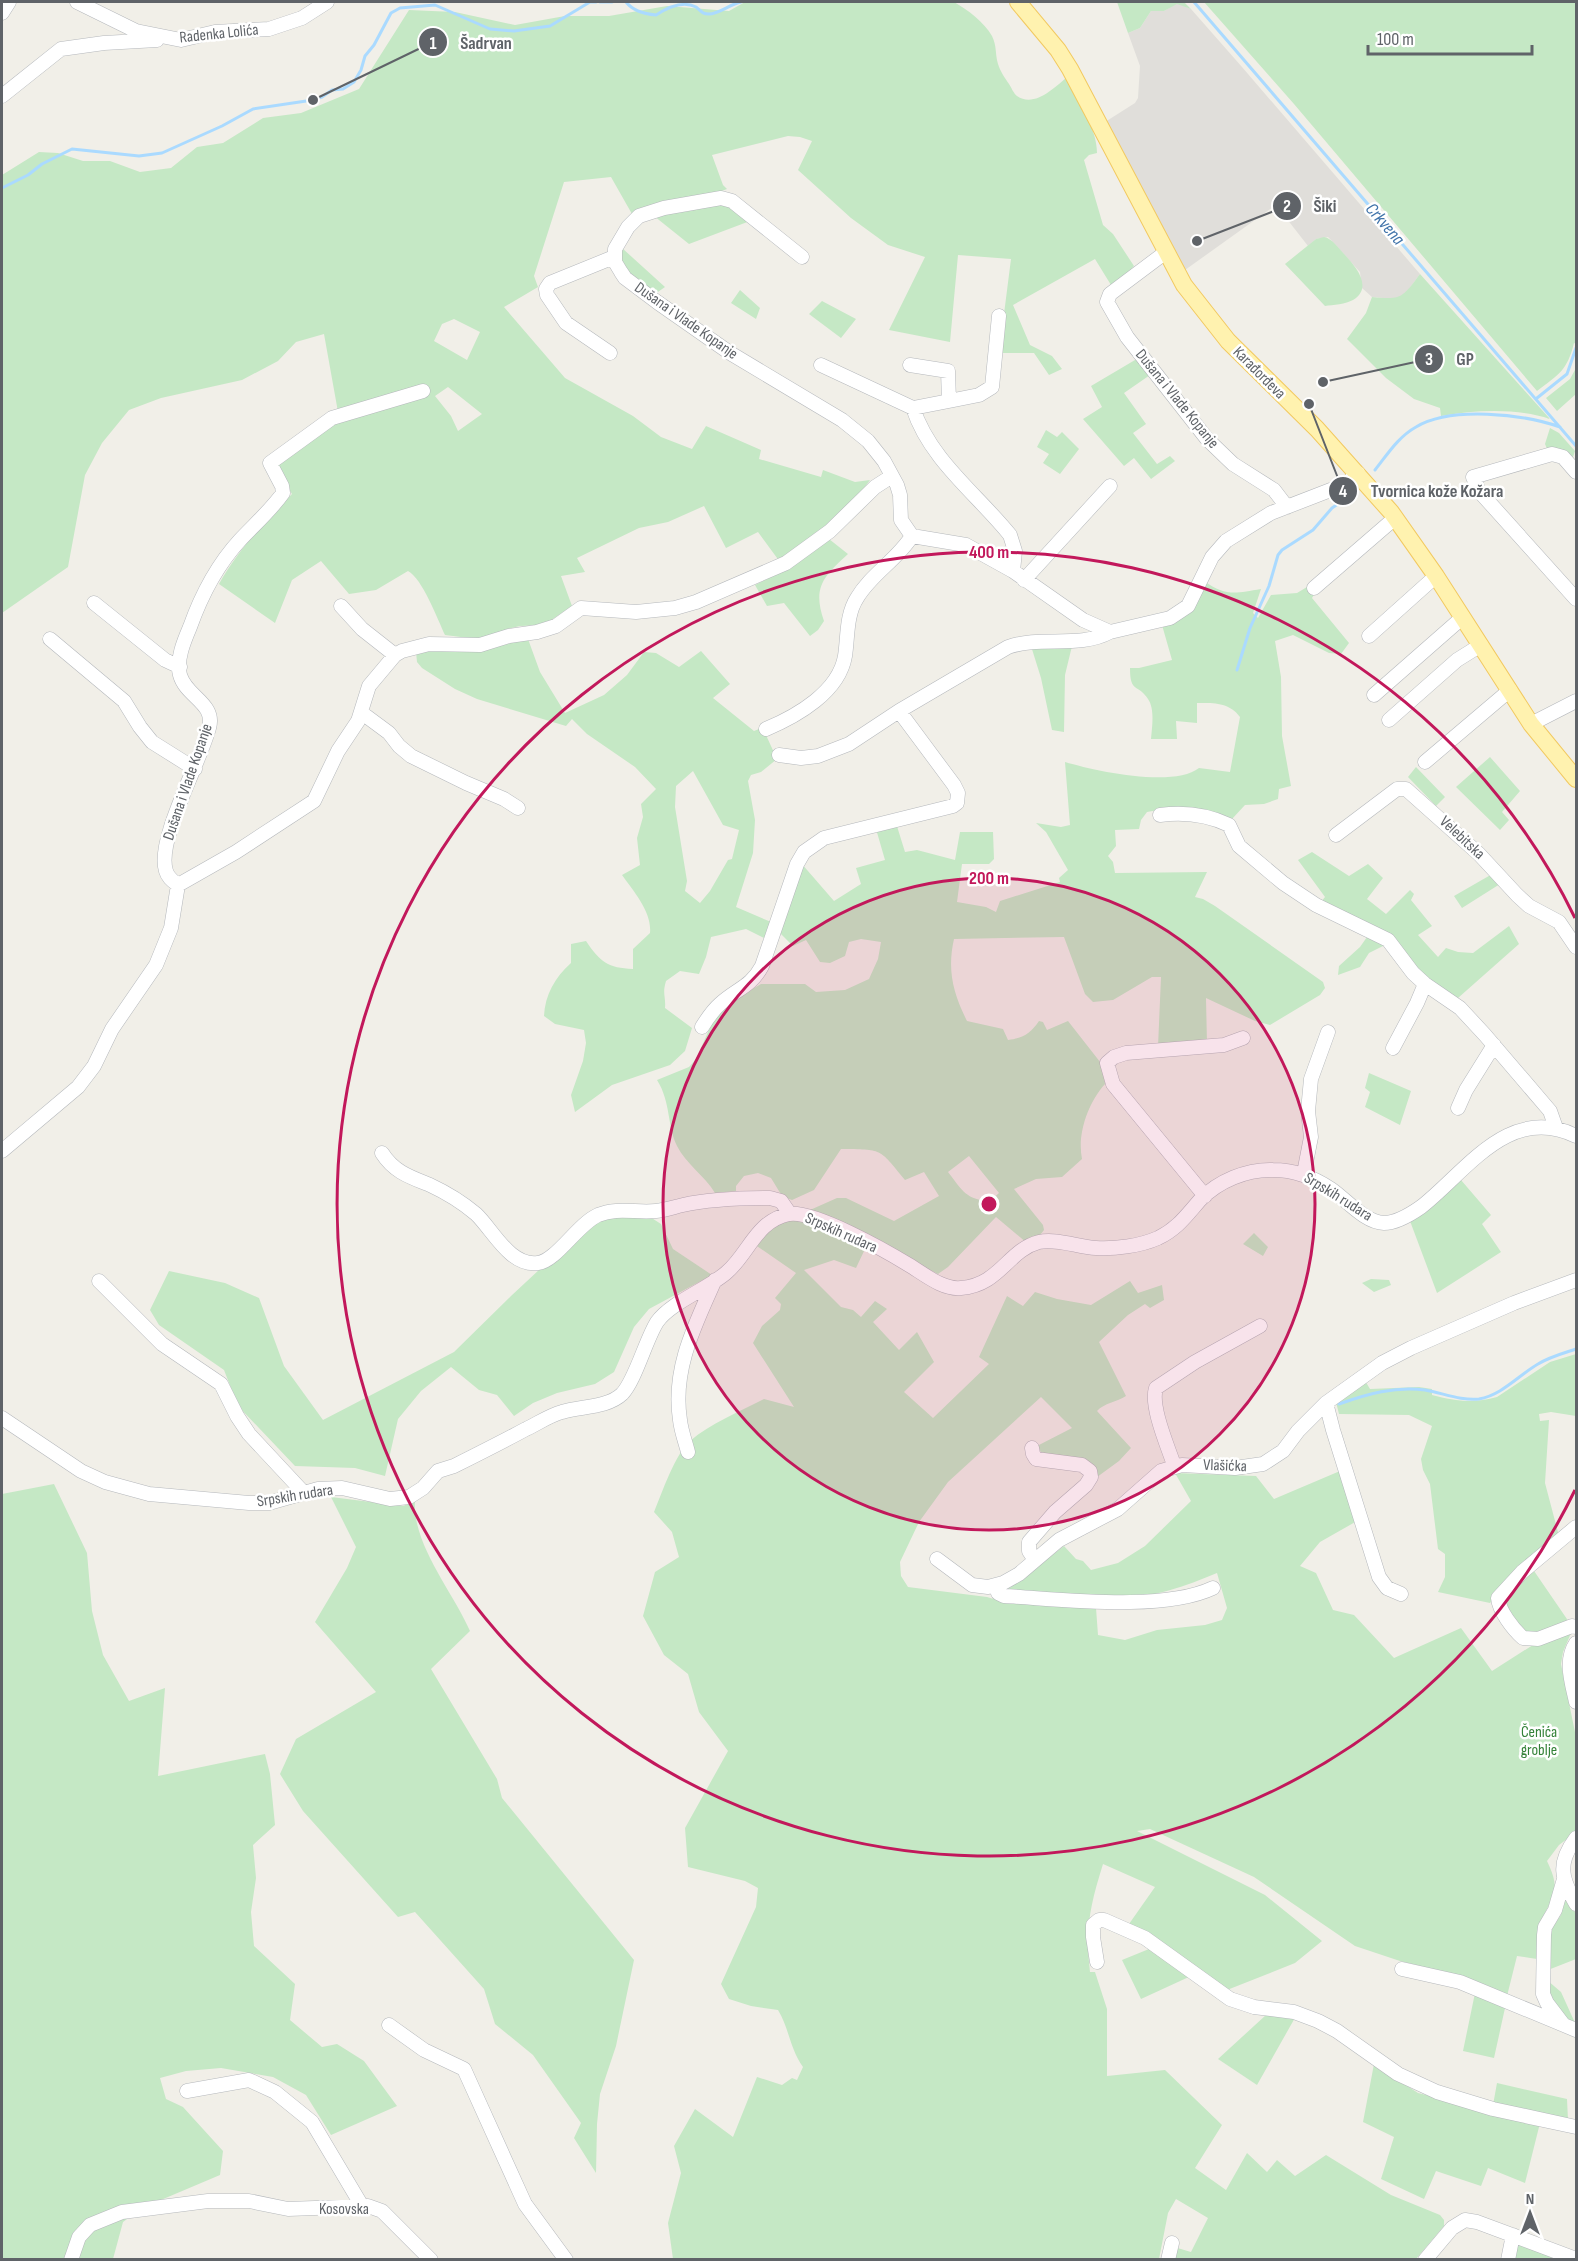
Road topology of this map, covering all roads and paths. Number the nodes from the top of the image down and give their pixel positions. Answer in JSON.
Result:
{"nodes":[{"id":1,"x":9,"y":2,"type":"edge"},
{"id":2,"x":77,"y":2,"type":"edge"},
{"id":3,"x":327,"y":2,"type":"edge"},
{"id":4,"x":1018,"y":2,"type":"edge"},
{"id":5,"x":2,"y":13,"type":"edge"},
{"id":6,"x":171,"y":38,"type":"junction"},
{"id":7,"x":2,"y":96,"type":"edge"},
{"id":8,"x":1166,"y":252,"type":"junction"},
{"id":9,"x":614,"y":257,"type":"junction"},
{"id":10,"x":802,"y":257,"type":"dead end"},
{"id":11,"x":999,"y":315,"type":"dead end"},
{"id":12,"x":610,"y":353,"type":"dead end"},
{"id":13,"x":821,"y":365,"type":"dead end"},
{"id":14,"x":910,"y":365,"type":"dead end"},
{"id":15,"x":423,"y":391,"type":"dead end"},
{"id":16,"x":949,"y":401,"type":"junction"},
{"id":17,"x":913,"y":408,"type":"junction"},
{"id":18,"x":1576,"y":472,"type":"edge"},
{"id":19,"x":1358,"y":473,"type":"junction"},
{"id":20,"x":892,"y":476,"type":"junction"},
{"id":21,"x":1110,"y":486,"type":"dead end"},
{"id":22,"x":1287,"y":507,"type":"junction"},
{"id":23,"x":1395,"y":518,"type":"junction"},
{"id":24,"x":912,"y":536,"type":"junction"},
{"id":25,"x":1018,"y":576,"type":"junction"},
{"id":26,"x":1436,"y":576,"type":"junction"},
{"id":27,"x":1314,"y":588,"type":"dead end"},
{"id":28,"x":1576,"y":599,"type":"edge"},
{"id":29,"x":94,"y":603,"type":"dead end"},
{"id":30,"x":341,"y":606,"type":"dead end"},
{"id":31,"x":1463,"y":617,"type":"junction"},
{"id":32,"x":1110,"y":632,"type":"junction"},
{"id":33,"x":1370,"y":636,"type":"dead end"},
{"id":34,"x":50,"y":639,"type":"dead end"},
{"id":35,"x":1481,"y":645,"type":"junction"},
{"id":36,"x":395,"y":655,"type":"junction"},
{"id":37,"x":180,"y":667,"type":"junction"},
{"id":38,"x":1510,"y":690,"type":"junction"},
{"id":39,"x":1374,"y":695,"type":"dead end"},
{"id":40,"x":1576,"y":701,"type":"edge"},
{"id":41,"x":899,"y":711,"type":"junction"},
{"id":42,"x":362,"y":713,"type":"junction"},
{"id":43,"x":1389,"y":720,"type":"dead end"},
{"id":44,"x":1531,"y":724,"type":"junction"},
{"id":45,"x":766,"y":729,"type":"dead end"},
{"id":46,"x":778,"y":755,"type":"dead end"},
{"id":47,"x":1425,"y":762,"type":"dead end"},
{"id":48,"x":195,"y":769,"type":"junction"},
{"id":49,"x":1576,"y":779,"type":"edge"},
{"id":50,"x":518,"y":808,"type":"dead end"},
{"id":51,"x":1160,"y":815,"type":"dead end"},
{"id":52,"x":1336,"y":835,"type":"dead end"},
{"id":53,"x":178,"y":885,"type":"junction"},
{"id":54,"x":1576,"y":947,"type":"edge"},
{"id":55,"x":1425,"y":984,"type":"junction"},
{"id":56,"x":702,"y":1027,"type":"dead end"},
{"id":57,"x":1328,"y":1032,"type":"dead end"},
{"id":58,"x":1243,"y":1038,"type":"dead end"},
{"id":59,"x":1494,"y":1045,"type":"junction"},
{"id":60,"x":1393,"y":1048,"type":"dead end"},
{"id":61,"x":1458,"y":1108,"type":"dead end"},
{"id":62,"x":1556,"y":1128,"type":"junction"},
{"id":63,"x":1576,"y":1136,"type":"edge"},
{"id":64,"x":2,"y":1151,"type":"edge"},
{"id":65,"x":381,"y":1153,"type":"dead end"},
{"id":66,"x":1304,"y":1173,"type":"junction"},
{"id":67,"x":1204,"y":1196,"type":"junction"},
{"id":68,"x":790,"y":1214,"type":"junction"},
{"id":69,"x":715,"y":1280,"type":"junction"},
{"id":70,"x":1576,"y":1280,"type":"edge"},
{"id":71,"x":99,"y":1281,"type":"dead end"},
{"id":72,"x":1260,"y":1326,"type":"dead end"},
{"id":73,"x":1326,"y":1403,"type":"junction"},
{"id":74,"x":2,"y":1418,"type":"edge"},
{"id":75,"x":1032,"y":1448,"type":"dead end"},
{"id":76,"x":688,"y":1452,"type":"dead end"},
{"id":77,"x":1174,"y":1466,"type":"junction"},
{"id":78,"x":304,"y":1493,"type":"junction"},
{"id":79,"x":1576,"y":1527,"type":"edge"},
{"id":80,"x":937,"y":1558,"type":"dead end"},
{"id":81,"x":1035,"y":1560,"type":"junction"},
{"id":82,"x":996,"y":1585,"type":"junction"},
{"id":83,"x":1213,"y":1588,"type":"dead end"},
{"id":84,"x":1401,"y":1594,"type":"dead end"},
{"id":85,"x":1576,"y":1627,"type":"edge"},
{"id":86,"x":1576,"y":1643,"type":"edge"},
{"id":87,"x":1576,"y":1702,"type":"edge"},
{"id":88,"x":1576,"y":1838,"type":"edge"},
{"id":89,"x":1564,"y":1879,"type":"junction"},
{"id":90,"x":1576,"y":1904,"type":"edge"},
{"id":91,"x":1097,"y":1962,"type":"dead end"},
{"id":92,"x":1402,"y":1969,"type":"dead end"},
{"id":93,"x":389,"y":2025,"type":"dead end"},
{"id":94,"x":1570,"y":2028,"type":"edge"},
{"id":95,"x":187,"y":2091,"type":"dead end"},
{"id":96,"x":1576,"y":2127,"type":"edge"},
{"id":97,"x":362,"y":2206,"type":"junction"},
{"id":98,"x":1513,"y":2235,"type":"junction"},
{"id":99,"x":1172,"y":2243,"type":"dead end"},
{"id":100,"x":72,"y":2259,"type":"edge"},
{"id":101,"x":431,"y":2259,"type":"edge"},
{"id":102,"x":566,"y":2259,"type":"edge"},
{"id":103,"x":1168,"y":2259,"type":"edge"},
{"id":104,"x":1425,"y":2259,"type":"edge"},
{"id":105,"x":1509,"y":2259,"type":"edge"},
{"id":106,"x":1576,"y":2259,"type":"edge"}],
"edges":[{"from":1,"to":5,"type":"street"},
{"from":2,"to":6,"type":"street","name":"Radenka Lolića"},
{"from":3,"to":6,"type":"street","name":"Radenka Lolića"},
{"from":4,"to":8,"type":"main road","name":"Karađorđeva"},
{"from":6,"to":7,"type":"street"},
{"from":8,"to":19,"type":"main road","name":"Karađorđeva"},
{"from":8,"to":22,"type":"street","name":"Dušana i Vlade Kopanje"},
{"from":9,"to":10,"type":"street"},
{"from":9,"to":12,"type":"street"},
{"from":9,"to":20,"type":"street","name":"Dušana i Vlade Kopanje"},
{"from":11,"to":16,"type":"street"},
{"from":13,"to":17,"type":"street"},
{"from":14,"to":16,"type":"street"},
{"from":15,"to":37,"type":"street"},
{"from":16,"to":17,"type":"street"},
{"from":17,"to":25,"type":"street"},
{"from":18,"to":28,"type":"street"},
{"from":19,"to":22,"type":"street"},
{"from":19,"to":23,"type":"main road","name":"Karađorđeva"},
{"from":20,"to":24,"type":"street","name":"Dušana i Vlade Kopanje"},
{"from":20,"to":36,"type":"street"},
{"from":21,"to":25,"type":"street"},
{"from":22,"to":32,"type":"street"},
{"from":23,"to":26,"type":"main road","name":"Karađorđeva"},
{"from":23,"to":27,"type":"street"},
{"from":24,"to":25,"type":"street"},
{"from":24,"to":45,"type":"street"},
{"from":25,"to":32,"type":"street"},
{"from":26,"to":31,"type":"main road","name":"Karađorđeva"},
{"from":26,"to":33,"type":"street"},
{"from":29,"to":37,"type":"street"},
{"from":30,"to":36,"type":"street"},
{"from":31,"to":35,"type":"main road","name":"Karađorđeva"},
{"from":31,"to":39,"type":"street"},
{"from":32,"to":41,"type":"street"},
{"from":34,"to":48,"type":"street"},
{"from":35,"to":38,"type":"main road","name":"Karađorđeva"},
{"from":35,"to":43,"type":"street"},
{"from":36,"to":42,"type":"street"},
{"from":37,"to":48,"type":"street","name":"Dušana i Vlade Kopanje"},
{"from":38,"to":44,"type":"main road","name":"Karađorđeva"},
{"from":38,"to":47,"type":"street"},
{"from":40,"to":44,"type":"street"},
{"from":41,"to":46,"type":"street"},
{"from":41,"to":56,"type":"street"},
{"from":42,"to":50,"type":"street"},
{"from":42,"to":53,"type":"street"},
{"from":44,"to":49,"type":"main road","name":"Karađorđeva"},
{"from":48,"to":53,"type":"street","name":"Dušana i Vlade Kopanje"},
{"from":51,"to":55,"type":"street"},
{"from":52,"to":54,"type":"street","name":"Velebitska"},
{"from":53,"to":64,"type":"street"},
{"from":55,"to":59,"type":"street"},
{"from":55,"to":60,"type":"street"},
{"from":57,"to":66,"type":"street"},
{"from":58,"to":67,"type":"street"},
{"from":59,"to":61,"type":"street"},
{"from":59,"to":62,"type":"street"},
{"from":62,"to":63,"type":"street","name":"Srpskih rudara"},
{"from":62,"to":66,"type":"street","name":"Srpskih rudara"},
{"from":65,"to":68,"type":"street"},
{"from":66,"to":67,"type":"street","name":"Srpskih rudara"},
{"from":67,"to":68,"type":"street","name":"Srpskih rudara"},
{"from":68,"to":69,"type":"street","name":"Srpskih rudara"},
{"from":69,"to":76,"type":"street"},
{"from":69,"to":78,"type":"street","name":"Srpskih rudara"},
{"from":70,"to":73,"type":"street","name":"Vlašićka"},
{"from":71,"to":78,"type":"street"},
{"from":72,"to":77,"type":"street"},
{"from":73,"to":77,"type":"street","name":"Vlašićka"},
{"from":73,"to":84,"type":"street"},
{"from":74,"to":78,"type":"street","name":"Srpskih rudara"},
{"from":75,"to":81,"type":"street"},
{"from":77,"to":81,"type":"street"},
{"from":79,"to":85,"type":"street"},
{"from":80,"to":82,"type":"street"},
{"from":81,"to":82,"type":"street"},
{"from":82,"to":83,"type":"street"},
{"from":86,"to":87,"type":"street"},
{"from":88,"to":89,"type":"street"},
{"from":89,"to":90,"type":"street"},
{"from":89,"to":94,"type":"street"},
{"from":91,"to":96,"type":"street"},
{"from":92,"to":94,"type":"street"},
{"from":93,"to":102,"type":"street"},
{"from":95,"to":97,"type":"street"},
{"from":97,"to":100,"type":"street","name":"Kosovska"},
{"from":97,"to":101,"type":"street","name":"Kosovska"},
{"from":98,"to":104,"type":"street"},
{"from":98,"to":105,"type":"street"},
{"from":98,"to":106,"type":"street"},
{"from":99,"to":103,"type":"street"}]}
